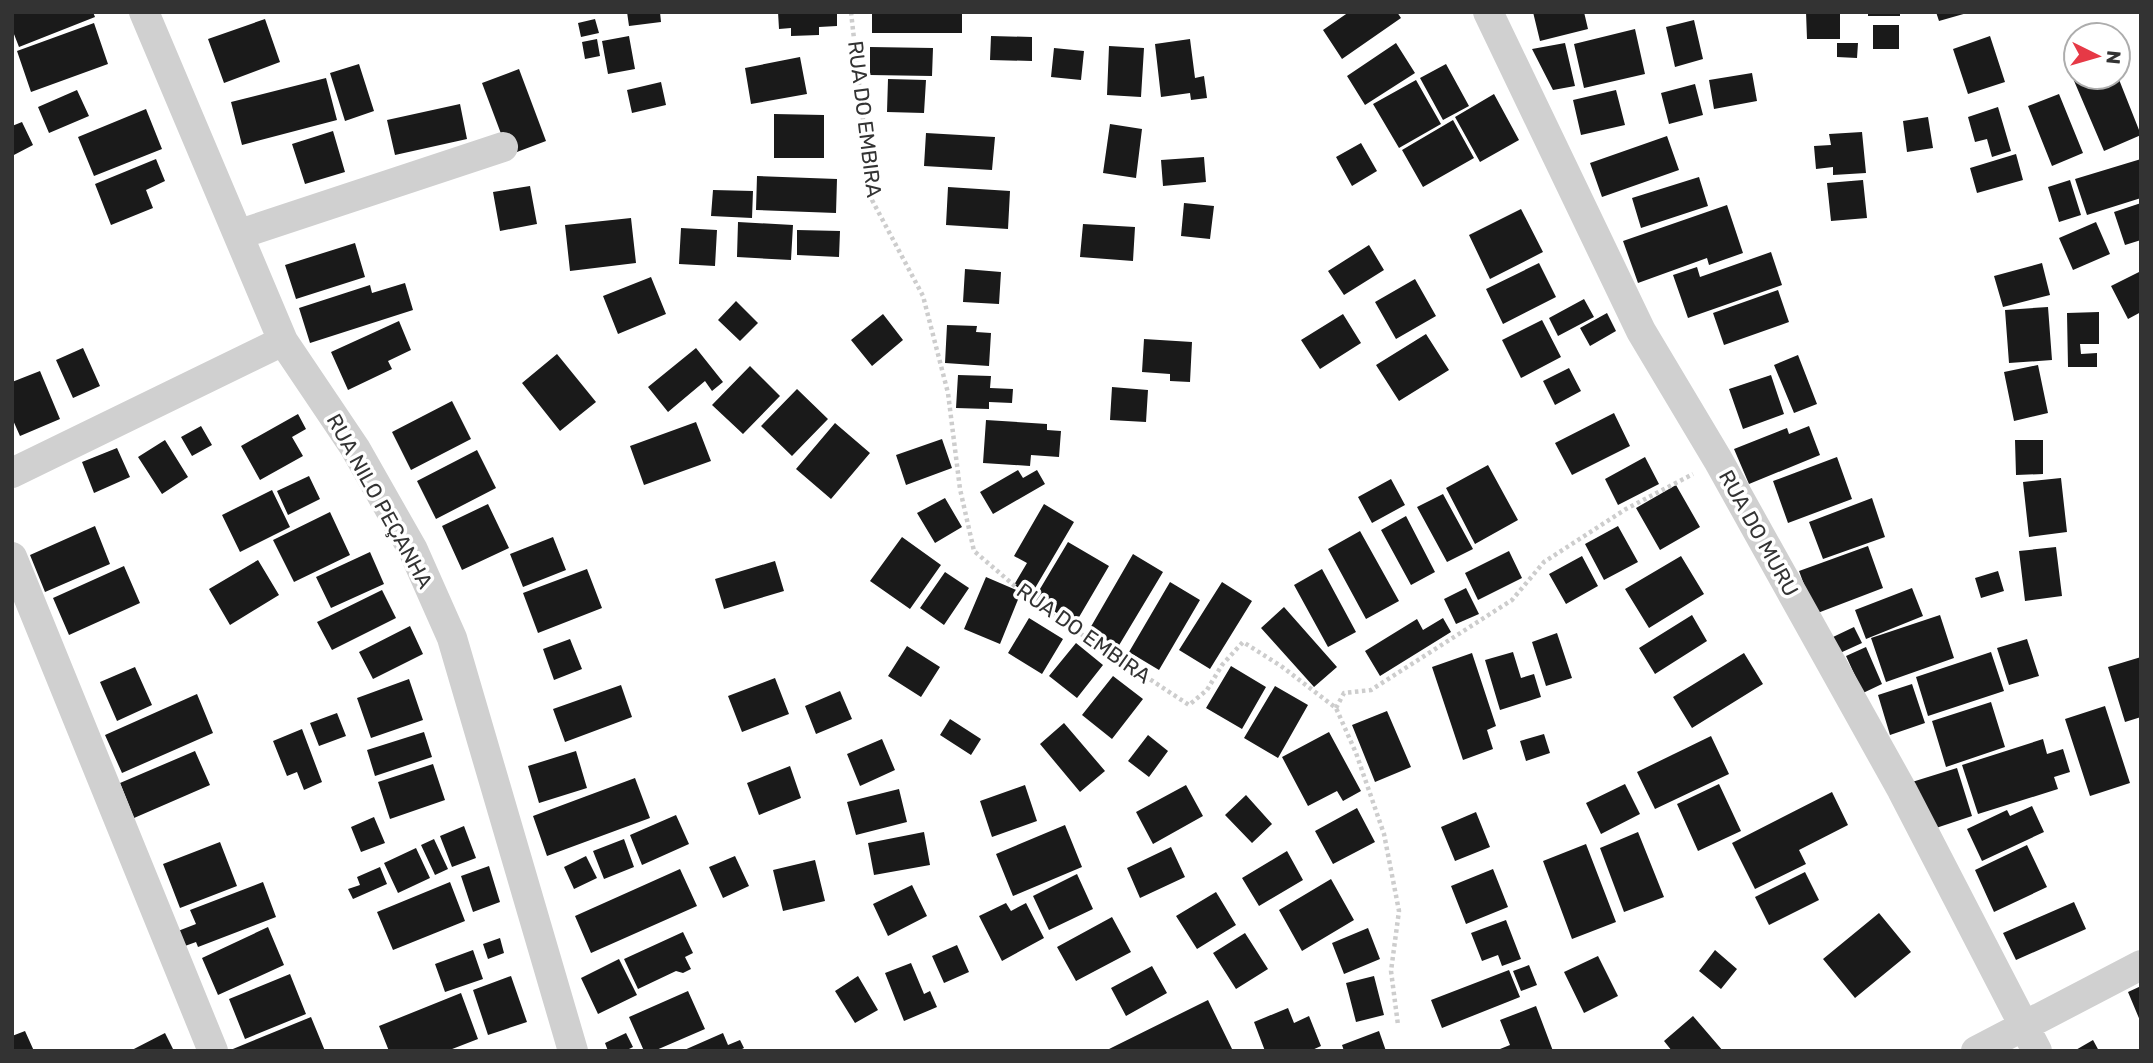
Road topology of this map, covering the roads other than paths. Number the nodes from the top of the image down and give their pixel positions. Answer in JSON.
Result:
{"nodes":[{"id":1,"x":144,"y":12,"type":"edge"},
{"id":2,"x":1488,"y":12,"type":"edge"},
{"id":3,"x":503,"y":148,"type":"dead end"},
{"id":4,"x":240,"y":234,"type":"junction"},
{"id":5,"x":283,"y":341,"type":"junction"},
{"id":6,"x":12,"y":473,"type":"edge"},
{"id":7,"x":12,"y":557,"type":"edge"},
{"id":8,"x":2141,"y":965,"type":"edge"},
{"id":9,"x":2030,"y":1038,"type":"edge"},
{"id":10,"x":213,"y":1051,"type":"edge"},
{"id":11,"x":573,"y":1051,"type":"edge"},
{"id":12,"x":1976,"y":1051,"type":"edge"}],
"edges":[{"from":1,"to":4,"type":"street","name":"RUA NILO PEÇANHA"},
{"from":2,"to":9,"type":"street","name":"RUA DO MURU"},
{"from":3,"to":4,"type":"street"},
{"from":4,"to":5,"type":"street","name":"RUA NILO PEÇANHA"},
{"from":5,"to":6,"type":"street"},
{"from":5,"to":11,"type":"street","name":"RUA NILO PEÇANHA"},
{"from":7,"to":10,"type":"street"},
{"from":8,"to":9,"type":"street"},
{"from":9,"to":12,"type":"street"}]}
